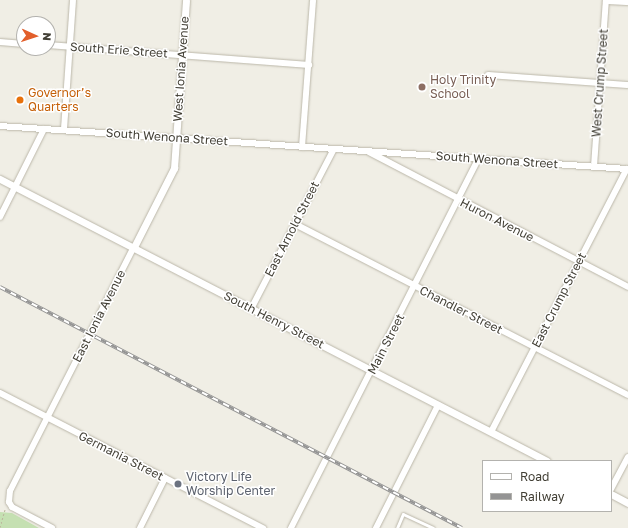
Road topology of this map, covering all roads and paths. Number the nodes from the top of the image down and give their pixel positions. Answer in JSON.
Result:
{"nodes":[{"id":1,"x":73,"y":0,"type":"edge"},
{"id":2,"x":186,"y":0,"type":"edge"},
{"id":3,"x":313,"y":0,"type":"edge"},
{"id":4,"x":606,"y":0,"type":"edge"},
{"id":5,"x":628,"y":2,"type":"edge"},
{"id":6,"x":0,"y":42,"type":"edge"},
{"id":7,"x":16,"y":43,"type":"edge"},
{"id":8,"x":56,"y":46,"type":"edge"},
{"id":9,"x":70,"y":47,"type":"junction"},
{"id":10,"x":182,"y":55,"type":"junction"},
{"id":11,"x":309,"y":65,"type":"junction"},
{"id":12,"x":488,"y":75,"type":"dead end"},
{"id":13,"x":599,"y":82,"type":"junction"},
{"id":14,"x":628,"y":85,"type":"edge"},
{"id":15,"x":0,"y":126,"type":"edge"},
{"id":16,"x":44,"y":129,"type":"junction"},
{"id":17,"x":64,"y":129,"type":"junction"},
{"id":18,"x":176,"y":138,"type":"junction"},
{"id":19,"x":302,"y":147,"type":"junction"},
{"id":20,"x":334,"y":149,"type":"junction"},
{"id":21,"x":366,"y":151,"type":"junction"},
{"id":22,"x":478,"y":159,"type":"junction"},
{"id":23,"x":594,"y":166,"type":"junction"},
{"id":24,"x":628,"y":170,"type":"edge"},
{"id":25,"x":0,"y":179,"type":"edge"},
{"id":26,"x":16,"y":187,"type":"junction"},
{"id":27,"x":458,"y":201,"type":"junction"},
{"id":28,"x":0,"y":217,"type":"edge"},
{"id":29,"x":295,"y":224,"type":"junction"},
{"id":30,"x":134,"y":247,"type":"junction"},
{"id":31,"x":579,"y":262,"type":"junction"},
{"id":32,"x":415,"y":286,"type":"junction"},
{"id":33,"x":628,"y":287,"type":"edge"},
{"id":34,"x":251,"y":309,"type":"junction"},
{"id":35,"x":535,"y":347,"type":"junction"},
{"id":36,"x":372,"y":371,"type":"junction"},
{"id":37,"x":0,"y":394,"type":"edge"},
{"id":38,"x":628,"y":395,"type":"edge"},
{"id":39,"x":438,"y":405,"type":"junction"},
{"id":40,"x":46,"y":418,"type":"junction"},
{"id":41,"x":491,"y":432,"type":"junction"},
{"id":42,"x":628,"y":456,"type":"edge"},
{"id":43,"x":545,"y":460,"type":"edge"},
{"id":44,"x":164,"y":478,"type":"junction"},
{"id":45,"x":612,"y":487,"type":"edge"},
{"id":46,"x":612,"y":495,"type":"edge"},
{"id":47,"x":9,"y":502,"type":"junction"},
{"id":48,"x":628,"y":503,"type":"edge"},
{"id":49,"x":0,"y":527,"type":"edge"},
{"id":50,"x":52,"y":528,"type":"edge"},
{"id":51,"x":140,"y":528,"type":"edge"},
{"id":52,"x":263,"y":528,"type":"edge"},
{"id":53,"x":291,"y":528,"type":"edge"},
{"id":54,"x":376,"y":528,"type":"edge"},
{"id":55,"x":397,"y":528,"type":"edge"},
{"id":56,"x":433,"y":528,"type":"edge"}],
"edges":[{"from":1,"to":9,"type":"street"},
{"from":2,"to":10,"type":"street","name":"West Ionia Avenue"},
{"from":3,"to":11,"type":"street"},
{"from":4,"to":5,"type":"street"},
{"from":4,"to":13,"type":"street","name":"West Crump Street"},
{"from":6,"to":7,"type":"street"},
{"from":8,"to":9,"type":"street","name":"South Erie Street"},
{"from":9,"to":10,"type":"street","name":"South Erie Street"},
{"from":9,"to":17,"type":"street"},
{"from":10,"to":11,"type":"street","name":"South Erie Street"},
{"from":10,"to":18,"type":"street","name":"West Ionia Avenue"},
{"from":11,"to":19,"type":"street"},
{"from":12,"to":13,"type":"street"},
{"from":13,"to":14,"type":"street"},
{"from":13,"to":23,"type":"street","name":"West Crump Street"},
{"from":15,"to":16,"type":"street","name":"South Wenona Street"},
{"from":16,"to":17,"type":"street","name":"South Wenona Street"},
{"from":16,"to":26,"type":"street"},
{"from":17,"to":18,"type":"street","name":"South Wenona Street"},
{"from":18,"to":19,"type":"street","name":"South Wenona Street"},
{"from":18,"to":30,"type":"street","name":"East Ionia Avenue"},
{"from":19,"to":20,"type":"street","name":"South Wenona Street"},
{"from":20,"to":21,"type":"street","name":"South Wenona Street"},
{"from":20,"to":29,"type":"street","name":"East Arnold Street"},
{"from":21,"to":22,"type":"street","name":"South Wenona Street"},
{"from":21,"to":27,"type":"street","name":"Huron Avenue"},
{"from":22,"to":23,"type":"street","name":"South Wenona Street"},
{"from":22,"to":27,"type":"street","name":"Main Street"},
{"from":23,"to":24,"type":"street","name":"South Wenona Street"},
{"from":24,"to":31,"type":"street","name":"East Crump Street"},
{"from":25,"to":26,"type":"street","name":"South Henry Street"},
{"from":26,"to":28,"type":"street"},
{"from":26,"to":30,"type":"street","name":"South Henry Street"},
{"from":27,"to":31,"type":"street","name":"Huron Avenue"},
{"from":27,"to":32,"type":"street","name":"Main Street"},
{"from":29,"to":32,"type":"street","name":"Chandler Street"},
{"from":29,"to":34,"type":"street","name":"East Arnold Street"},
{"from":30,"to":34,"type":"street","name":"South Henry Street"},
{"from":30,"to":40,"type":"street","name":"East Ionia Avenue"},
{"from":31,"to":33,"type":"street","name":"Huron Avenue"},
{"from":31,"to":35,"type":"street","name":"East Crump Street"},
{"from":32,"to":35,"type":"street","name":"Chandler Street"},
{"from":32,"to":36,"type":"street","name":"Main Street"},
{"from":34,"to":36,"type":"street","name":"South Henry Street"},
{"from":35,"to":38,"type":"street","name":"Chandler Street"},
{"from":35,"to":41,"type":"street","name":"East Crump Street"},
{"from":36,"to":39,"type":"street","name":"South Henry Street"},
{"from":36,"to":53,"type":"street","name":"Main Street"},
{"from":37,"to":40,"type":"street","name":"Germania Street"},
{"from":39,"to":41,"type":"street","name":"South Henry Street"},
{"from":39,"to":54,"type":"street"},
{"from":40,"to":44,"type":"street","name":"Germania Street"},
{"from":40,"to":47,"type":"street","name":"East Ionia Avenue"},
{"from":41,"to":43,"type":"street","name":"South Henry Street"},
{"from":42,"to":45,"type":"street"},
{"from":44,"to":51,"type":"street"},
{"from":44,"to":52,"type":"street","name":"Germania Street"},
{"from":46,"to":48,"type":"street"},
{"from":47,"to":49,"type":"path"},
{"from":47,"to":50,"type":"street"},
{"from":55,"to":56,"type":"lane"}]}
